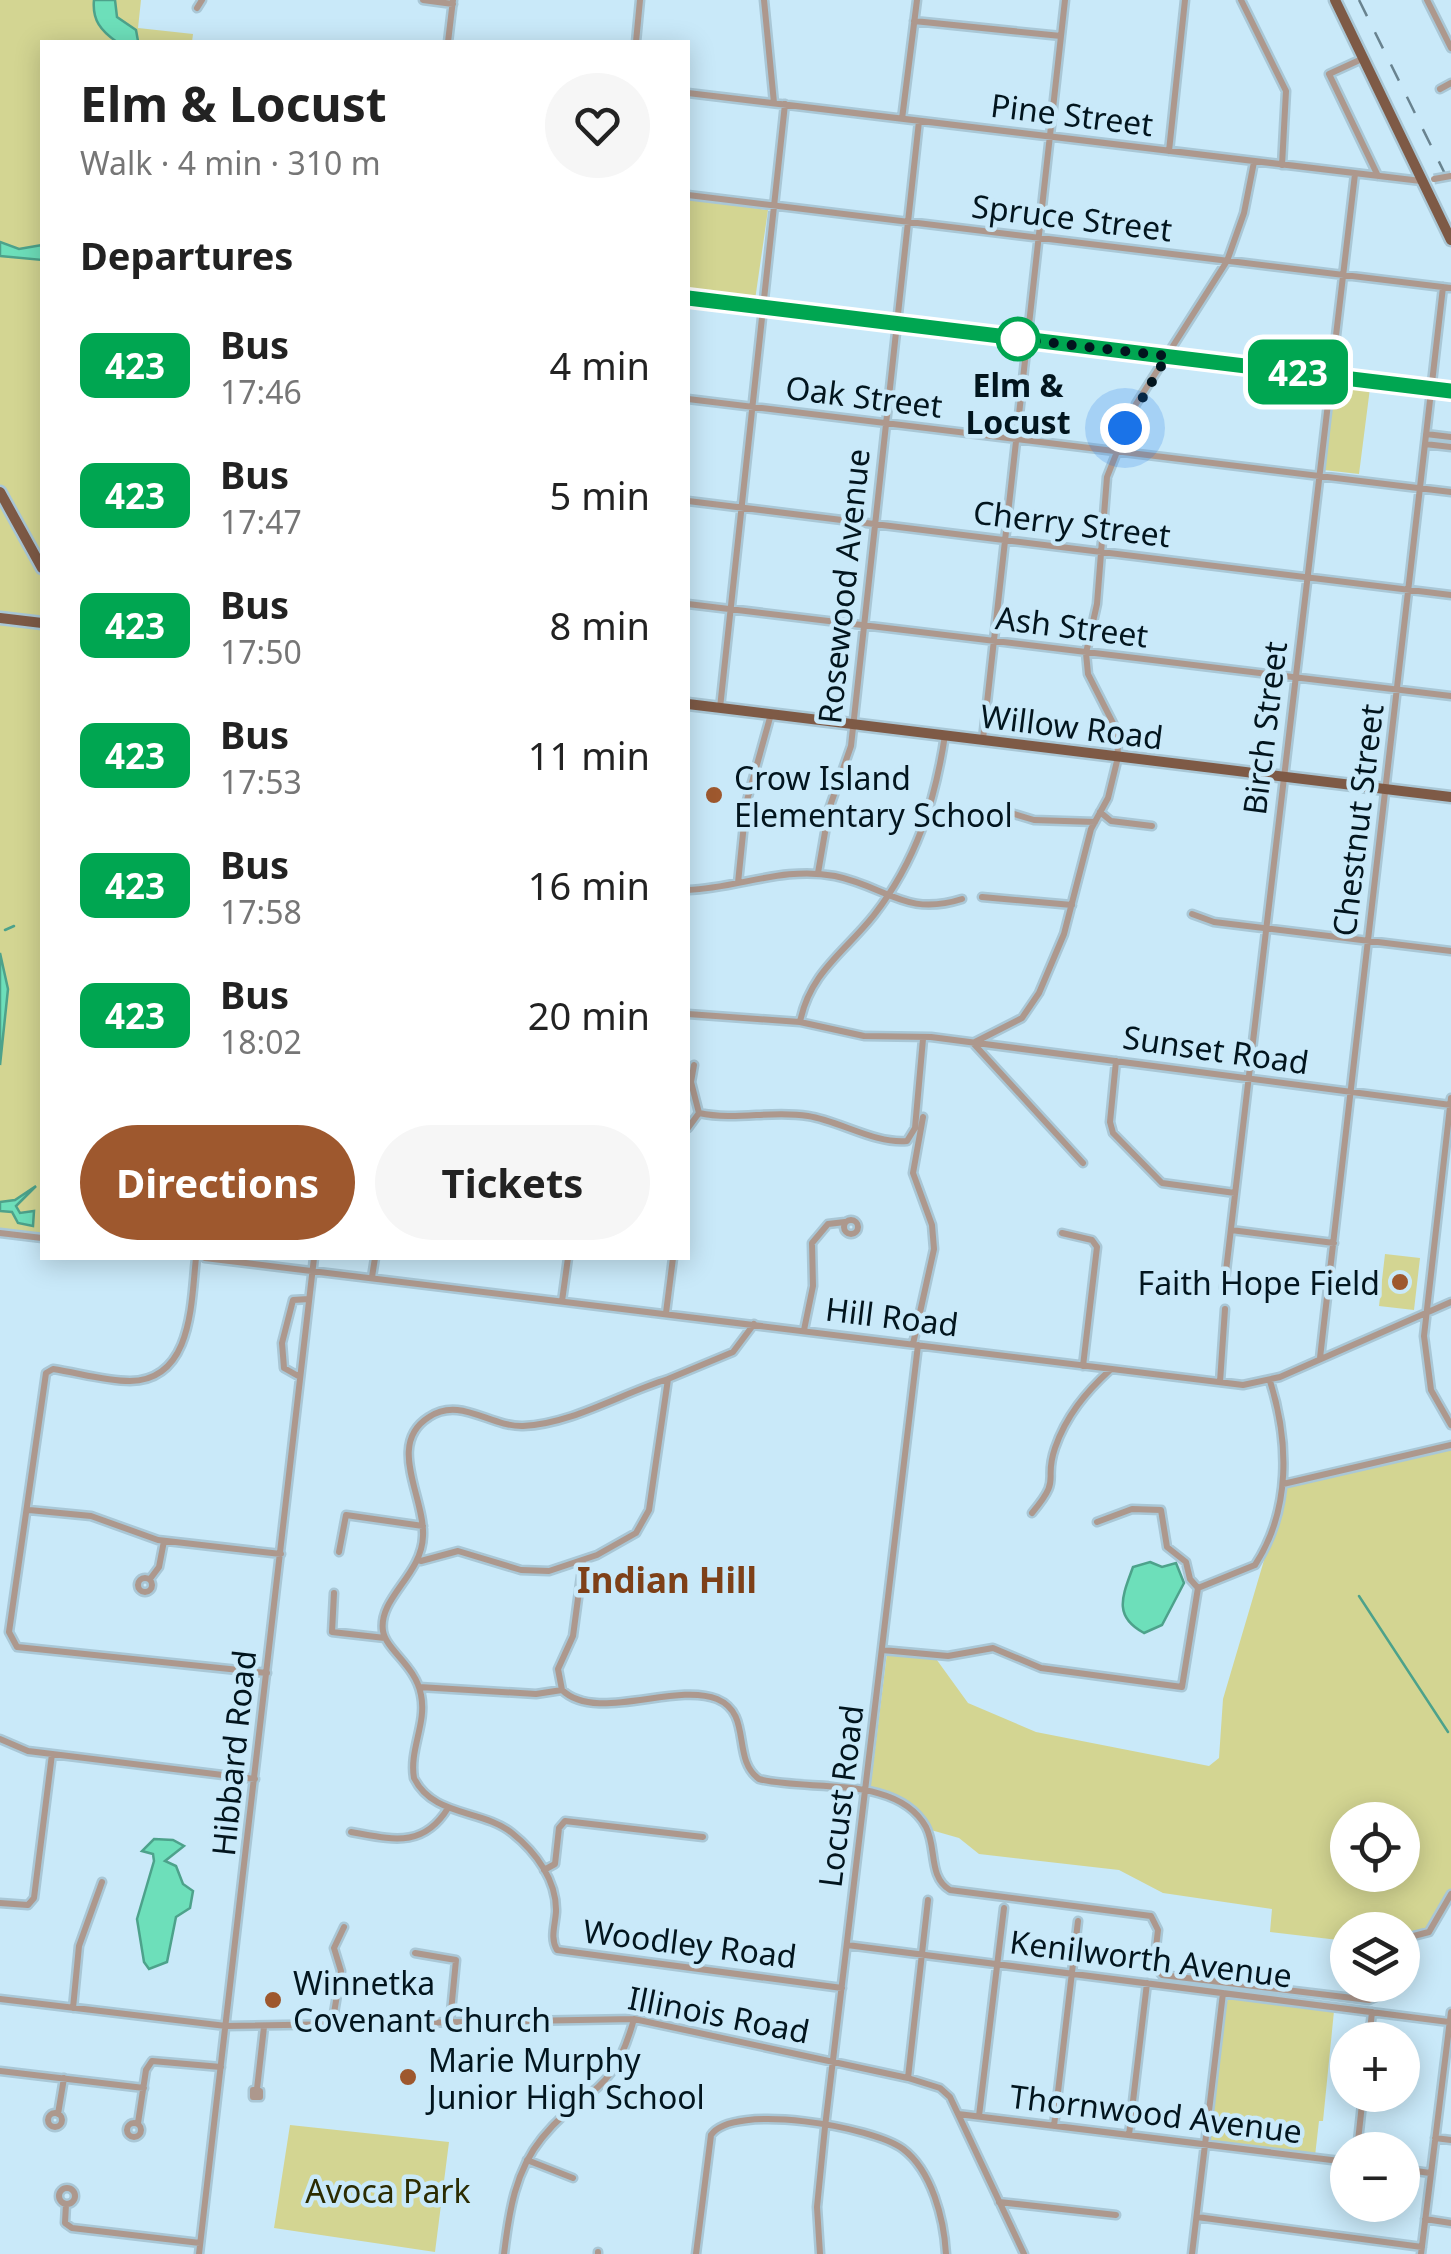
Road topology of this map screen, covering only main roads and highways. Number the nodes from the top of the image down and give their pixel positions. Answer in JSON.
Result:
{"nodes":[{"id":1,"x":1335,"y":0,"type":"edge"},
{"id":2,"x":1451,"y":240,"type":"edge"},
{"id":3,"x":0,"y":492,"type":"edge"},
{"id":4,"x":40,"y":564,"type":"edge"},
{"id":5,"x":0,"y":618,"type":"edge"},
{"id":6,"x":40,"y":623,"type":"edge"},
{"id":7,"x":690,"y":704,"type":"edge"},
{"id":8,"x":1451,"y":798,"type":"edge"}],
"edges":[{"from":1,"to":2,"type":"main road"},
{"from":3,"to":4,"type":"main road"},
{"from":5,"to":6,"type":"main road"},
{"from":7,"to":8,"type":"main road","name":"Willow Road"}]}
